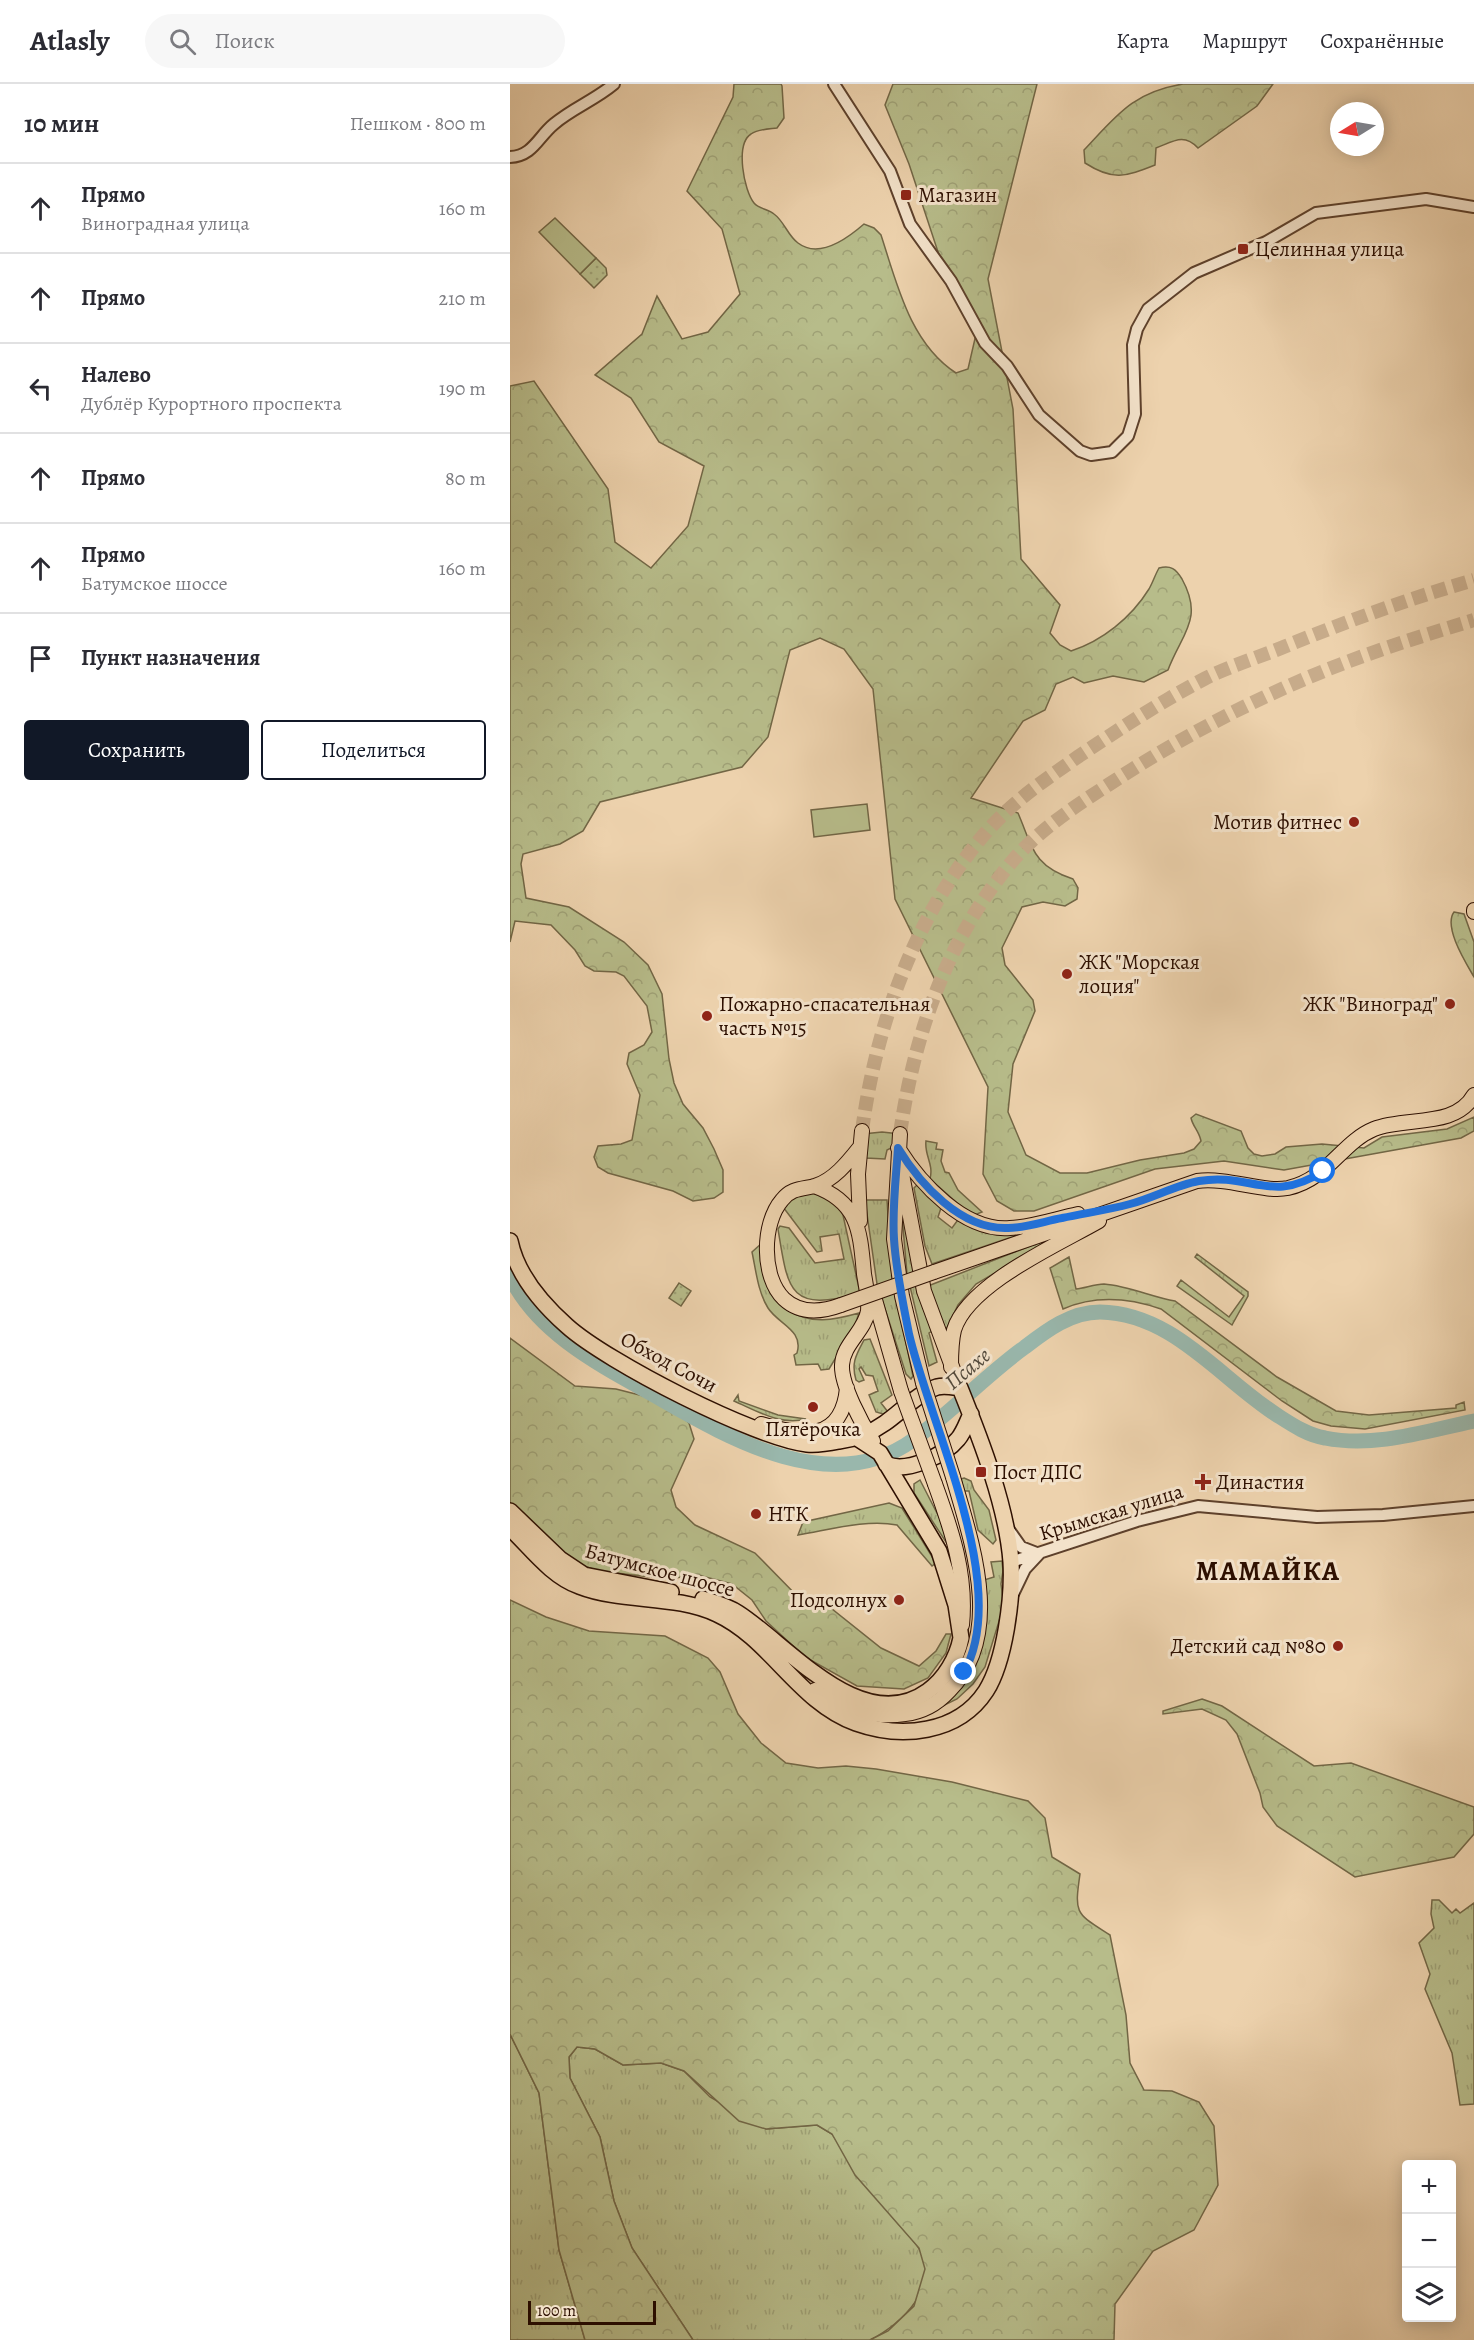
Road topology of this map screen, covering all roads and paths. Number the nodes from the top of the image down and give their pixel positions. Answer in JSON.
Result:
{"nodes":[{"id":1,"x":614,"y":84,"type":"edge"},
{"id":2,"x":834,"y":84,"type":"edge"},
{"id":3,"x":510,"y":157,"type":"edge"},
{"id":4,"x":1474,"y":207,"type":"edge"},
{"id":5,"x":1474,"y":1095,"type":"edge"},
{"id":6,"x":862,"y":1131,"type":"tunnel mouth"},
{"id":7,"x":899,"y":1141,"type":"junction"},
{"id":8,"x":860,"y":1147,"type":"junction"},
{"id":9,"x":814,"y":1186,"type":"junction"},
{"id":10,"x":1130,"y":1204,"type":"junction"},
{"id":11,"x":510,"y":1241,"type":"edge"},
{"id":12,"x":862,"y":1247,"type":"junction"},
{"id":13,"x":951,"y":1367,"type":"junction"},
{"id":14,"x":847,"y":1388,"type":"junction"},
{"id":15,"x":960,"y":1388,"type":"junction"},
{"id":16,"x":971,"y":1414,"type":"junction"},
{"id":17,"x":744,"y":1423,"type":"junction"},
{"id":18,"x":886,"y":1423,"type":"junction"},
{"id":19,"x":863,"y":1436,"type":"junction"},
{"id":20,"x":953,"y":1444,"type":"junction"},
{"id":21,"x":983,"y":1451,"type":"junction"},
{"id":22,"x":883,"y":1458,"type":"junction"},
{"id":23,"x":1474,"y":1506,"type":"edge"},
{"id":24,"x":510,"y":1511,"type":"edge"},
{"id":25,"x":1003,"y":1520,"type":"junction"},
{"id":26,"x":510,"y":1528,"type":"edge"},
{"id":27,"x":1039,"y":1554,"type":"junction"},
{"id":28,"x":1011,"y":1562,"type":"junction"},
{"id":29,"x":1009,"y":1606,"type":"junction"},
{"id":30,"x":751,"y":1638,"type":"junction"},
{"id":31,"x":961,"y":1638,"type":"junction"}],
"edges":[{"from":1,"to":3,"type":"street"},
{"from":2,"to":4,"type":"street"},
{"from":5,"to":10,"type":"main road"},
{"from":6,"to":8,"type":"main road"},
{"from":7,"to":10,"type":"main road"},
{"from":7,"to":13,"type":"main road"},
{"from":7,"to":30,"type":"main road","name":"Батумское шоссе","bridge":true},
{"from":8,"to":9,"type":"main road"},
{"from":8,"to":12,"type":"main road"},
{"from":9,"to":10,"type":"main road","bridge":true},
{"from":9,"to":12,"type":"main road"},
{"from":10,"to":13,"type":"main road"},
{"from":11,"to":17,"type":"highway","name":"Обход Сочи"},
{"from":12,"to":14,"type":"main road"},
{"from":12,"to":31,"type":"main road","name":"Батумское шоссе","bridge":true},
{"from":13,"to":15,"type":"main road"},
{"from":14,"to":17,"type":"main road"},
{"from":14,"to":19,"type":"main road"},
{"from":15,"to":16,"type":"highway"},
{"from":15,"to":18,"type":"highway"},
{"from":16,"to":20,"type":"highway"},
{"from":16,"to":21,"type":"highway"},
{"from":17,"to":19,"type":"highway","name":"Обход Сочи"},
{"from":18,"to":19,"type":"highway"},
{"from":18,"to":22,"type":"highway"},
{"from":19,"to":22,"type":"highway"},
{"from":20,"to":21,"type":"highway"},
{"from":20,"to":22,"type":"highway"},
{"from":21,"to":25,"type":"highway"},
{"from":22,"to":31,"type":"highway"},
{"from":23,"to":27,"type":"street","name":"Крымская улица"},
{"from":24,"to":31,"type":"highway","name":"Батумское шоссе"},
{"from":25,"to":27,"type":"street"},
{"from":25,"to":28,"type":"highway"},
{"from":26,"to":30,"type":"highway","name":"Батумское шоссе"},
{"from":27,"to":28,"type":"street","name":"Крымская улица"},
{"from":27,"to":29,"type":"street"},
{"from":28,"to":29,"type":"highway"},
{"from":29,"to":30,"type":"highway"}]}
